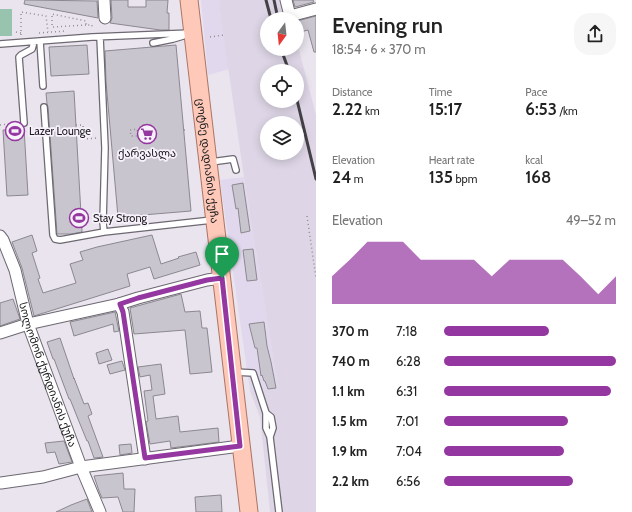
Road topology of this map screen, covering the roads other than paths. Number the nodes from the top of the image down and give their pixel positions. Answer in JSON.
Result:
{"nodes":[{"id":1,"x":104,"y":0,"type":"edge"},
{"id":2,"x":189,"y":0,"type":"edge"},
{"id":3,"x":286,"y":0,"type":"edge"},
{"id":4,"x":316,"y":9,"type":"edge"},
{"id":5,"x":105,"y":18,"type":"dead end"},
{"id":6,"x":193,"y":33,"type":"junction"},
{"id":7,"x":100,"y":37,"type":"junction"},
{"id":8,"x":37,"y":42,"type":"junction"},
{"id":9,"x":153,"y":43,"type":"dead end"},
{"id":10,"x":0,"y":44,"type":"edge"},
{"id":11,"x":43,"y":86,"type":"dead end"},
{"id":12,"x":44,"y":107,"type":"dead end"},
{"id":13,"x":24,"y":122,"type":"dead end"},
{"id":14,"x":209,"y":162,"type":"junction"},
{"id":15,"x":236,"y":170,"type":"dead end"},
{"id":16,"x":215,"y":220,"type":"junction"},
{"id":17,"x":104,"y":232,"type":"junction"},
{"id":18,"x":0,"y":236,"type":"edge"},
{"id":19,"x":222,"y":278,"type":"junction"},
{"id":20,"x":120,"y":304,"type":"junction"},
{"id":21,"x":28,"y":324,"type":"junction"},
{"id":22,"x":0,"y":333,"type":"edge"},
{"id":23,"x":232,"y":371,"type":"junction"},
{"id":24,"x":240,"y":446,"type":"junction"},
{"id":25,"x":145,"y":458,"type":"junction"},
{"id":26,"x":81,"y":467,"type":"junction"},
{"id":27,"x":1,"y":483,"type":"edge"},
{"id":28,"x":100,"y":512,"type":"edge"},
{"id":29,"x":249,"y":512,"type":"edge"},
{"id":30,"x":279,"y":512,"type":"edge"}],
"edges":[{"from":1,"to":5,"type":"street"},
{"from":2,"to":6,"type":"main road","name":"ცოტნე დადიანის ქუჩა"},
{"from":3,"to":4,"type":"street"},
{"from":6,"to":7,"type":"lane"},
{"from":6,"to":9,"type":"lane"},
{"from":6,"to":14,"type":"main road","name":"ცოტნე დადიანის ქუჩა"},
{"from":7,"to":8,"type":"lane"},
{"from":7,"to":17,"type":"lane"},
{"from":8,"to":10,"type":"lane"},
{"from":8,"to":11,"type":"lane"},
{"from":8,"to":13,"type":"lane"},
{"from":12,"to":17,"type":"lane"},
{"from":14,"to":15,"type":"lane"},
{"from":14,"to":16,"type":"main road","name":"ცოტნე დადიანის ქუჩა"},
{"from":16,"to":17,"type":"lane"},
{"from":16,"to":19,"type":"main road","name":"ცოტნე დადიანის ქუჩა"},
{"from":18,"to":21,"type":"street","name":"სოლომონ ქურდიანის ქუჩა"},
{"from":19,"to":20,"type":"street"},
{"from":19,"to":23,"type":"main road","name":"ცოტნე დადიანის ქუჩა"},
{"from":20,"to":21,"type":"street"},
{"from":20,"to":25,"type":"street"},
{"from":21,"to":22,"type":"street"},
{"from":21,"to":26,"type":"street","name":"სოლომონ ქურდიანის ქუჩა"},
{"from":23,"to":24,"type":"main road","name":"ცოტნე დადიანის ქუჩა"},
{"from":23,"to":30,"type":"lane"},
{"from":24,"to":25,"type":"street"},
{"from":24,"to":29,"type":"main road","name":"ცოტნე დადიანის ქუჩა"},
{"from":25,"to":26,"type":"street"},
{"from":26,"to":27,"type":"street"},
{"from":26,"to":28,"type":"street","name":"სოლომონ ქურდიანის ქუჩა"}]}
